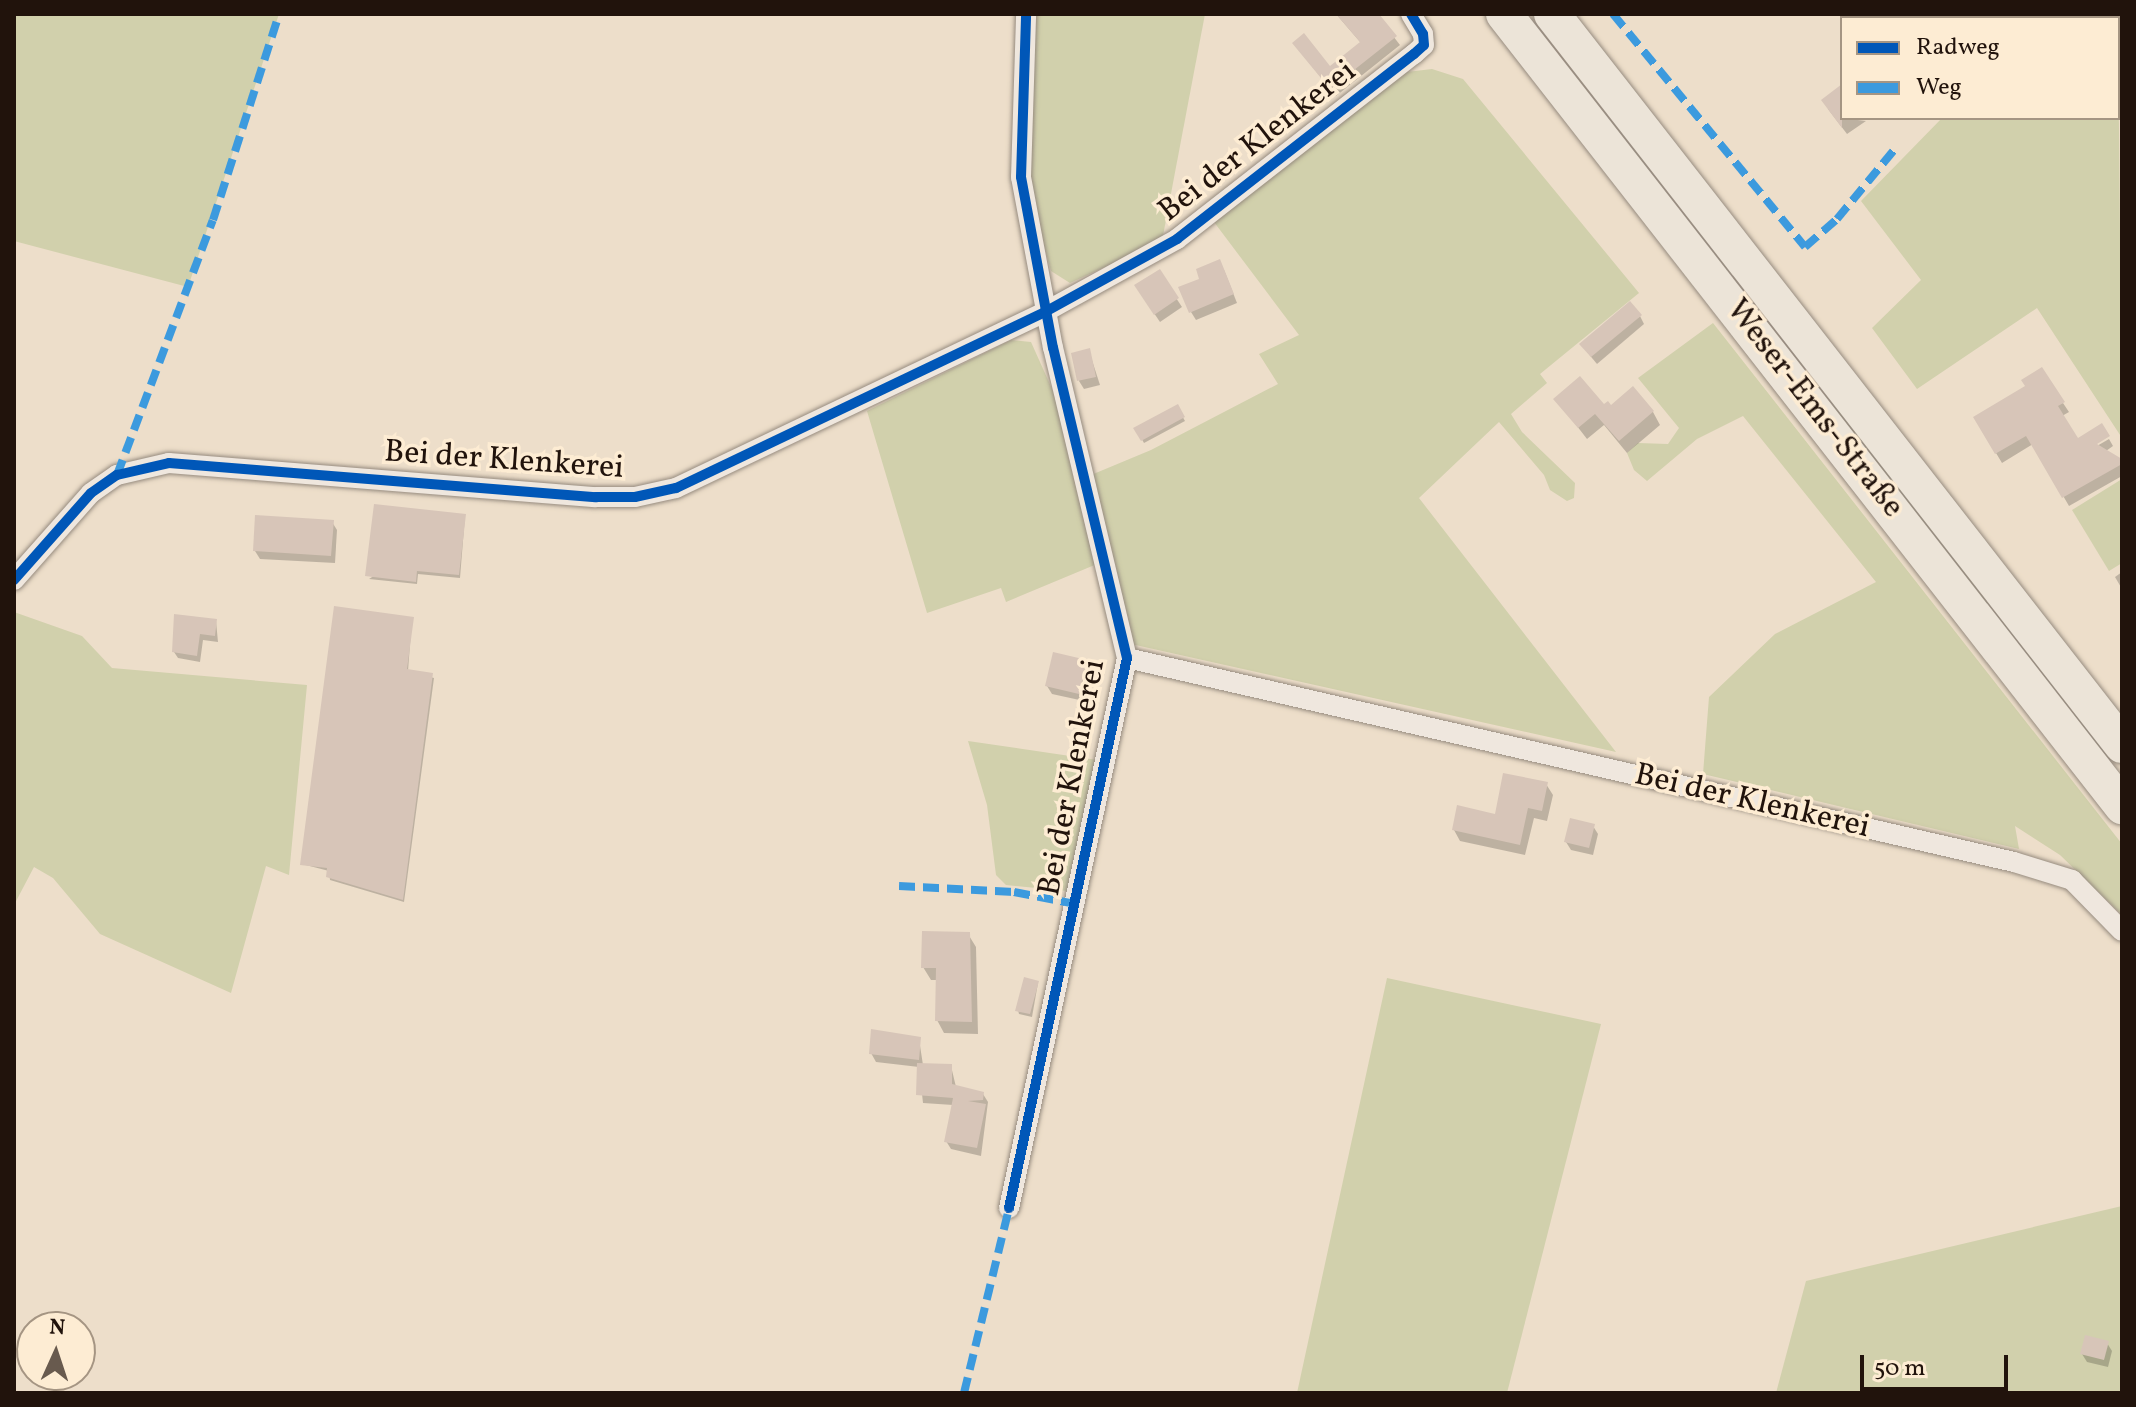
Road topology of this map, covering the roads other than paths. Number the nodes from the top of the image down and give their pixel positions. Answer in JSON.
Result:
{"nodes":[{"id":1,"x":1026,"y":14,"type":"edge"},
{"id":2,"x":1411,"y":14,"type":"edge"},
{"id":3,"x":1504,"y":14,"type":"edge"},
{"id":4,"x":1552,"y":14,"type":"edge"},
{"id":5,"x":1045,"y":312,"type":"junction"},
{"id":6,"x":14,"y":580,"type":"edge"},
{"id":7,"x":1127,"y":658,"type":"junction"},
{"id":8,"x":2122,"y":745,"type":"edge"},
{"id":9,"x":2122,"y":806,"type":"edge"},
{"id":10,"x":2122,"y":931,"type":"edge"},
{"id":11,"x":1009,"y":1208,"type":"dead end"}],
"edges":[{"from":1,"to":5,"type":"street","name":"Bei der Klenkerei"},
{"from":2,"to":5,"type":"street","name":"Bei der Klenkerei"},
{"from":3,"to":9,"type":"highway","name":"Weser-Ems-Straße"},
{"from":4,"to":8,"type":"highway","name":"Weser-Ems-Straße"},
{"from":5,"to":6,"type":"street","name":"Bei der Klenkerei"},
{"from":5,"to":7,"type":"street","name":"Bei der Klenkerei"},
{"from":7,"to":10,"type":"street","name":"Bei der Klenkerei"},
{"from":7,"to":11,"type":"street","name":"Bei der Klenkerei"}]}
